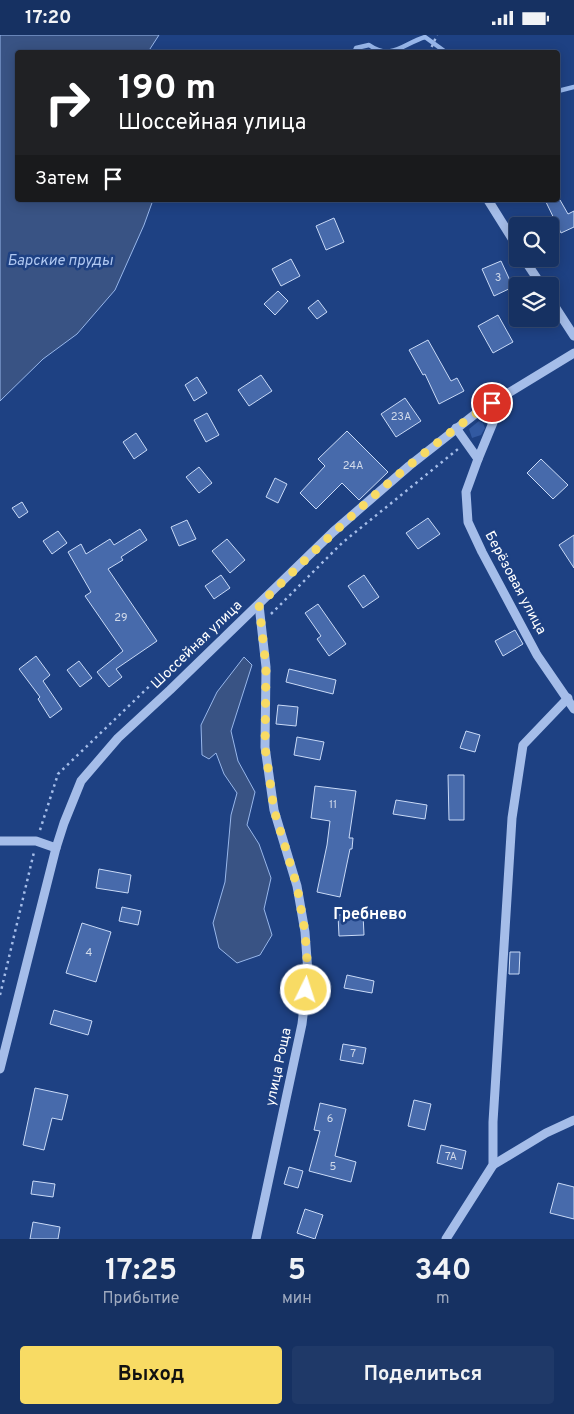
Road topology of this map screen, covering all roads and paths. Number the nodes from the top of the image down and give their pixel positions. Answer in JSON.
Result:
{"nodes":[{"id":1,"x":437,"y":35,"type":"edge"},
{"id":2,"x":430,"y":50,"type":"edge"},
{"id":3,"x":489,"y":202,"type":"edge"},
{"id":4,"x":509,"y":234,"type":"edge"},
{"id":5,"x":559,"y":313,"type":"edge"},
{"id":6,"x":574,"y":336,"type":"edge"},
{"id":7,"x":574,"y":353,"type":"edge"},
{"id":8,"x":504,"y":395,"type":"junction"},
{"id":9,"x":456,"y":428,"type":"junction"},
{"id":10,"x":466,"y":443,"type":"junction"},
{"id":11,"x":478,"y":459,"type":"junction"},
{"id":12,"x":259,"y":605,"type":"junction"},
{"id":13,"x":262,"y":624,"type":"junction"},
{"id":14,"x":568,"y":698,"type":"junction"},
{"id":15,"x":574,"y":709,"type":"edge"},
{"id":16,"x":0,"y":841,"type":"edge"},
{"id":17,"x":56,"y":848,"type":"junction"},
{"id":18,"x":0,"y":1069,"type":"edge"},
{"id":19,"x":574,"y":1120,"type":"edge"},
{"id":20,"x":493,"y":1165,"type":"junction"},
{"id":21,"x":256,"y":1239,"type":"edge"},
{"id":22,"x":446,"y":1239,"type":"edge"}],
"edges":[{"from":1,"to":2,"type":"path"},
{"from":3,"to":4,"type":"street"},
{"from":5,"to":6,"type":"street"},
{"from":7,"to":8,"type":"street","name":"Шоссейная улица"},
{"from":8,"to":9,"type":"street","name":"Шоссейная улица"},
{"from":8,"to":11,"type":"street","name":"Берёзовая улица"},
{"from":9,"to":10,"type":"street"},
{"from":9,"to":12,"type":"street","name":"Шоссейная улица"},
{"from":10,"to":11,"type":"street"},
{"from":10,"to":13,"type":"path"},
{"from":11,"to":14,"type":"street","name":"Берёзовая улица"},
{"from":12,"to":13,"type":"street","name":"улица Роща"},
{"from":12,"to":17,"type":"street","name":"Шоссейная улица"},
{"from":13,"to":21,"type":"street","name":"улица Роща"},
{"from":14,"to":15,"type":"street","name":"Берёзовая улица"},
{"from":14,"to":20,"type":"street"},
{"from":16,"to":17,"type":"street"},
{"from":17,"to":18,"type":"street","name":"Шоссейная улица"},
{"from":19,"to":20,"type":"street"},
{"from":20,"to":22,"type":"street"}]}
